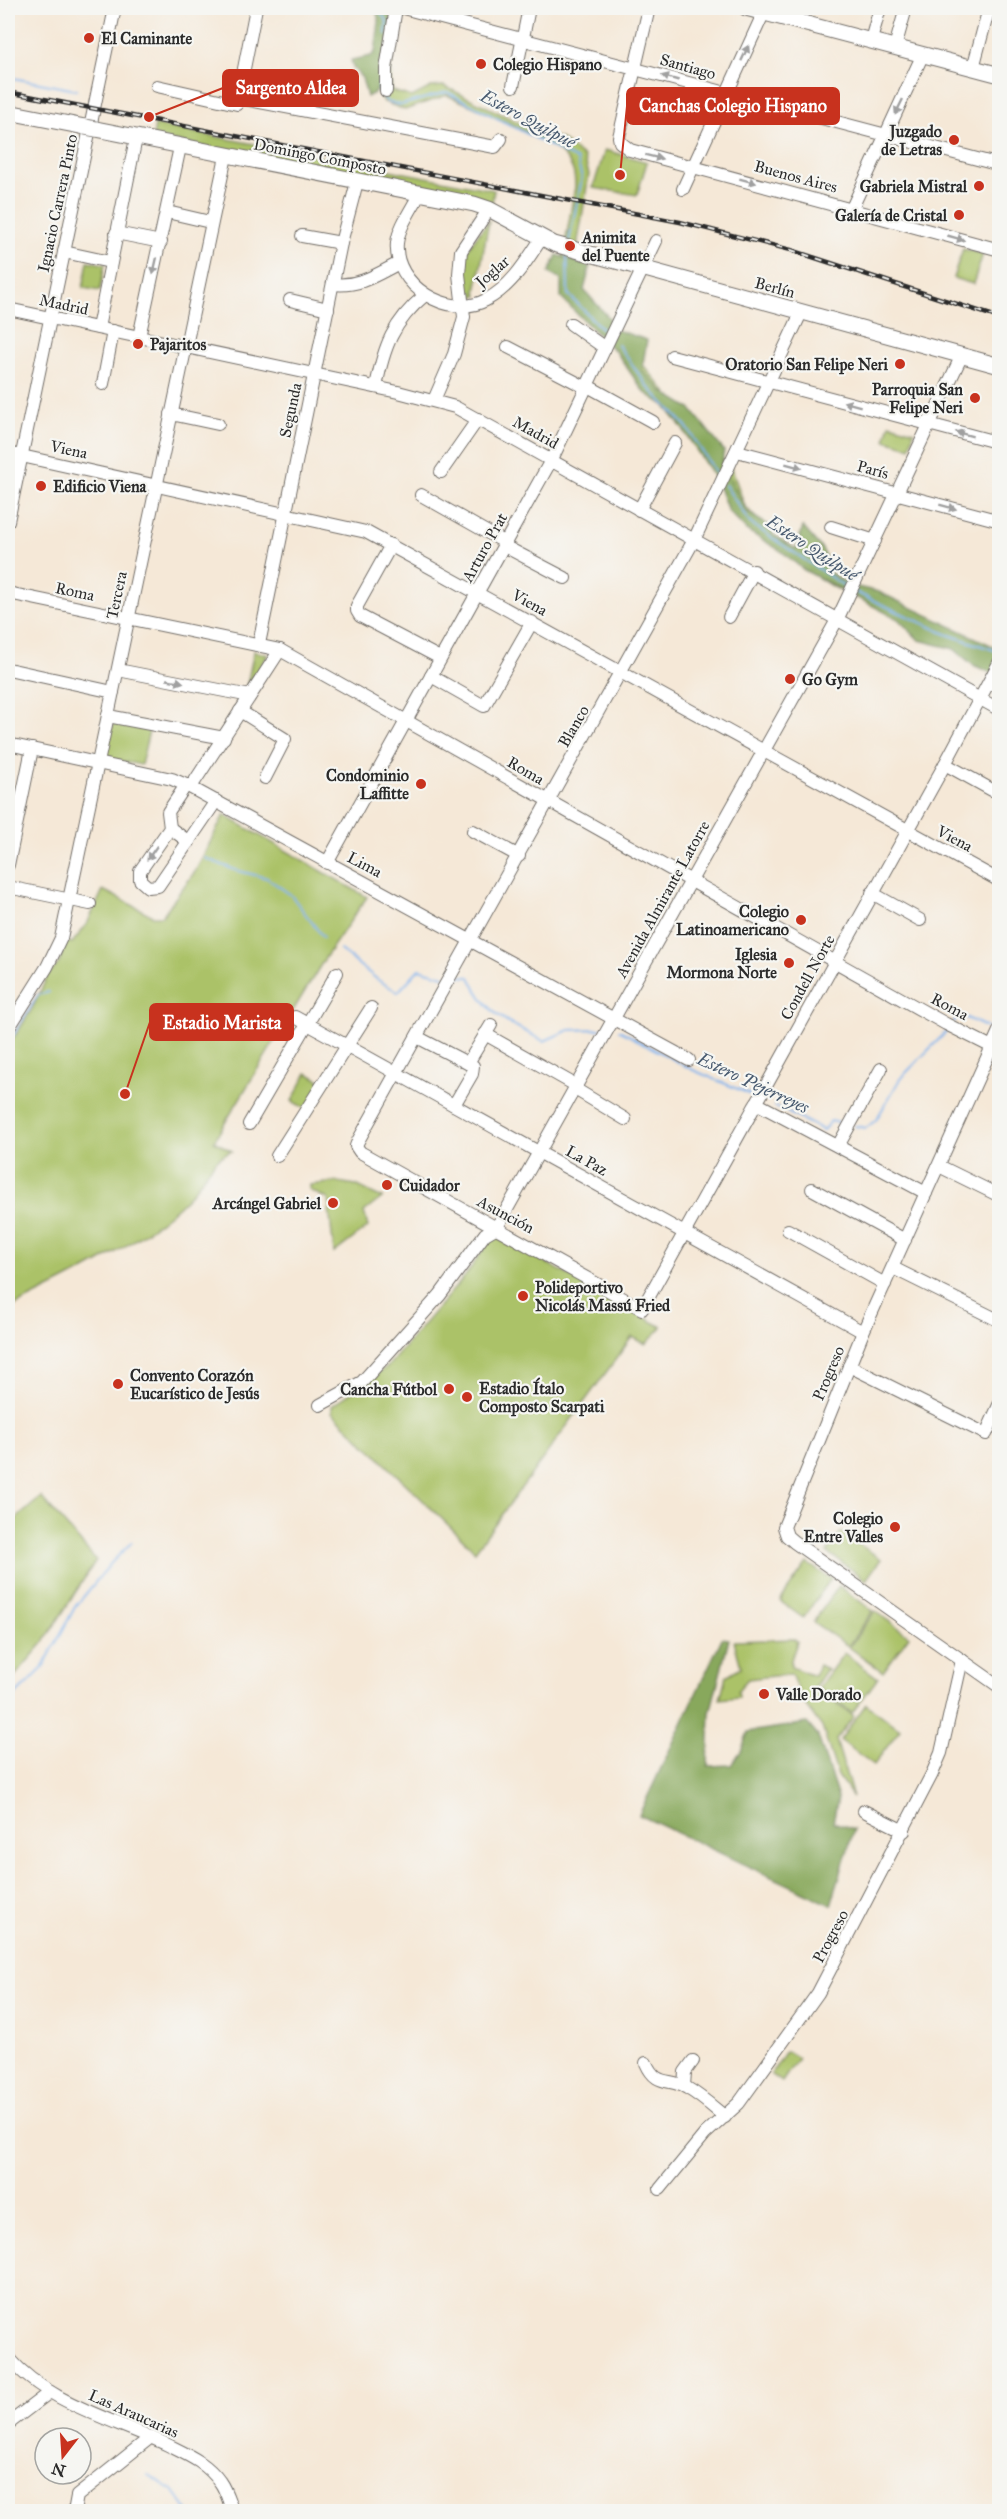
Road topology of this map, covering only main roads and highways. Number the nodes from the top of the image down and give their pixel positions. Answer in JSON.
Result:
{"nodes":[{"id":1,"x":746,"y":8,"type":"edge"},
{"id":2,"x":999,"y":75,"type":"edge"},
{"id":3,"x":8,"y":112,"type":"edge"},
{"id":4,"x":548,"y":242,"type":"joint"},
{"id":5,"x":999,"y":366,"type":"edge"}],
"edges":[{"from":1,"to":2,"type":"main road"},
{"from":3,"to":4,"type":"main road","name":"Domingo Composto"},
{"from":4,"to":5,"type":"main road","name":"Berlín"}]}
